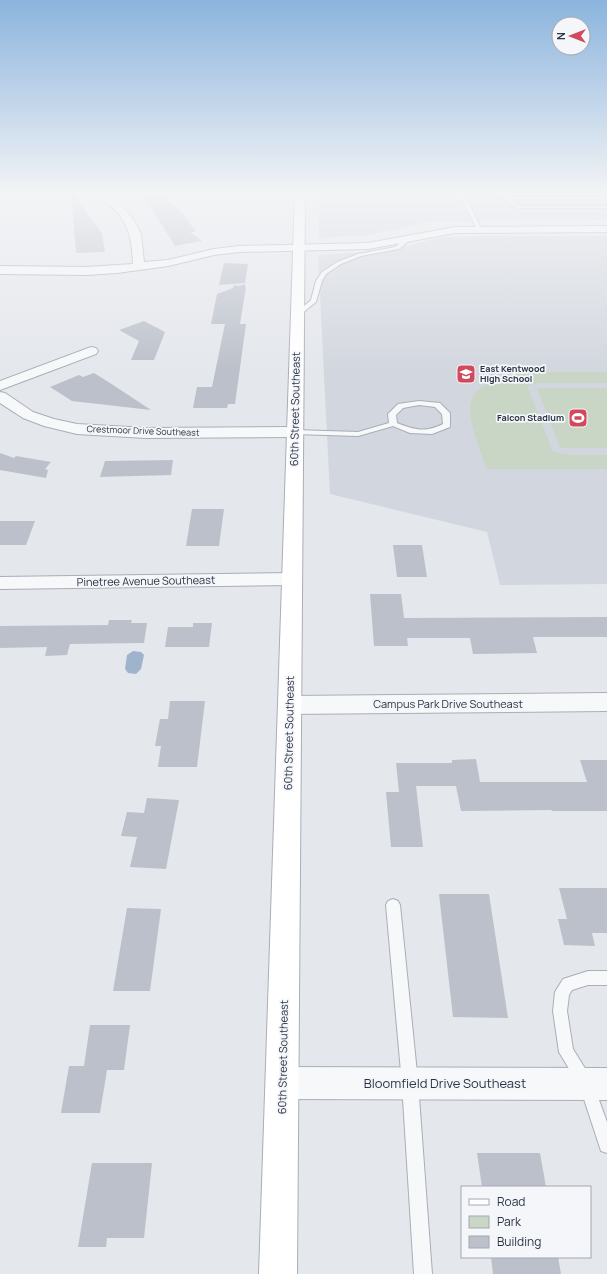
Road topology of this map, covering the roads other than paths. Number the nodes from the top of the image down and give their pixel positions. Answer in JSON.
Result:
{"nodes":[{"id":1,"x":138,"y":251,"type":"edge"},
{"id":2,"x":225,"y":251,"type":"edge"},
{"id":3,"x":299,"y":251,"type":"edge"},
{"id":4,"x":379,"y":251,"type":"edge"},
{"id":5,"x":139,"y":267,"type":"junction"},
{"id":6,"x":0,"y":270,"type":"edge"},
{"id":7,"x":298,"y":314,"type":"junction"},
{"id":8,"x":90,"y":351,"type":"dead end"},
{"id":9,"x":0,"y":386,"type":"edge"},
{"id":10,"x":0,"y":396,"type":"edge"},
{"id":11,"x":393,"y":424,"type":"junction"},
{"id":12,"x":294,"y":432,"type":"junction"},
{"id":13,"x":292,"y":579,"type":"junction"},
{"id":14,"x":0,"y":583,"type":"edge"},
{"id":15,"x":607,"y":702,"type":"edge"},
{"id":16,"x":290,"y":705,"type":"junction"},
{"id":17,"x":394,"y":906,"type":"dead end"},
{"id":18,"x":607,"y":978,"type":"edge"},
{"id":19,"x":283,"y":1083,"type":"junction"},
{"id":20,"x":410,"y":1083,"type":"junction"},
{"id":21,"x":596,"y":1084,"type":"edge"},
{"id":22,"x":607,"y":1144,"type":"edge"},
{"id":23,"x":278,"y":1274,"type":"edge"},
{"id":24,"x":423,"y":1274,"type":"edge"}],
"edges":[{"from":1,"to":5,"type":"street"},
{"from":2,"to":5,"type":"street"},
{"from":3,"to":7,"type":"main road","name":"60th Street Southeast"},
{"from":4,"to":7,"type":"lane"},
{"from":5,"to":6,"type":"street"},
{"from":7,"to":12,"type":"main road","name":"60th Street Southeast"},
{"from":8,"to":9,"type":"street"},
{"from":10,"to":12,"type":"street","name":"Crestmoor Drive Southeast"},
{"from":11,"to":11,"type":"lane"},
{"from":11,"to":12,"type":"lane"},
{"from":12,"to":13,"type":"main road","name":"60th Street Southeast"},
{"from":13,"to":14,"type":"street","name":"Pinetree Avenue Southeast"},
{"from":13,"to":16,"type":"main road","name":"60th Street Southeast"},
{"from":15,"to":16,"type":"street","name":"Campus Park Drive Southeast"},
{"from":16,"to":19,"type":"main road","name":"60th Street Southeast"},
{"from":17,"to":20,"type":"lane"},
{"from":18,"to":21,"type":"lane"},
{"from":19,"to":20,"type":"street","name":"Bloomfield Drive Southeast"},
{"from":19,"to":23,"type":"main road","name":"60th Street Southeast"},
{"from":20,"to":21,"type":"street","name":"Bloomfield Drive Southeast"},
{"from":20,"to":24,"type":"lane"},
{"from":21,"to":22,"type":"lane"}]}
